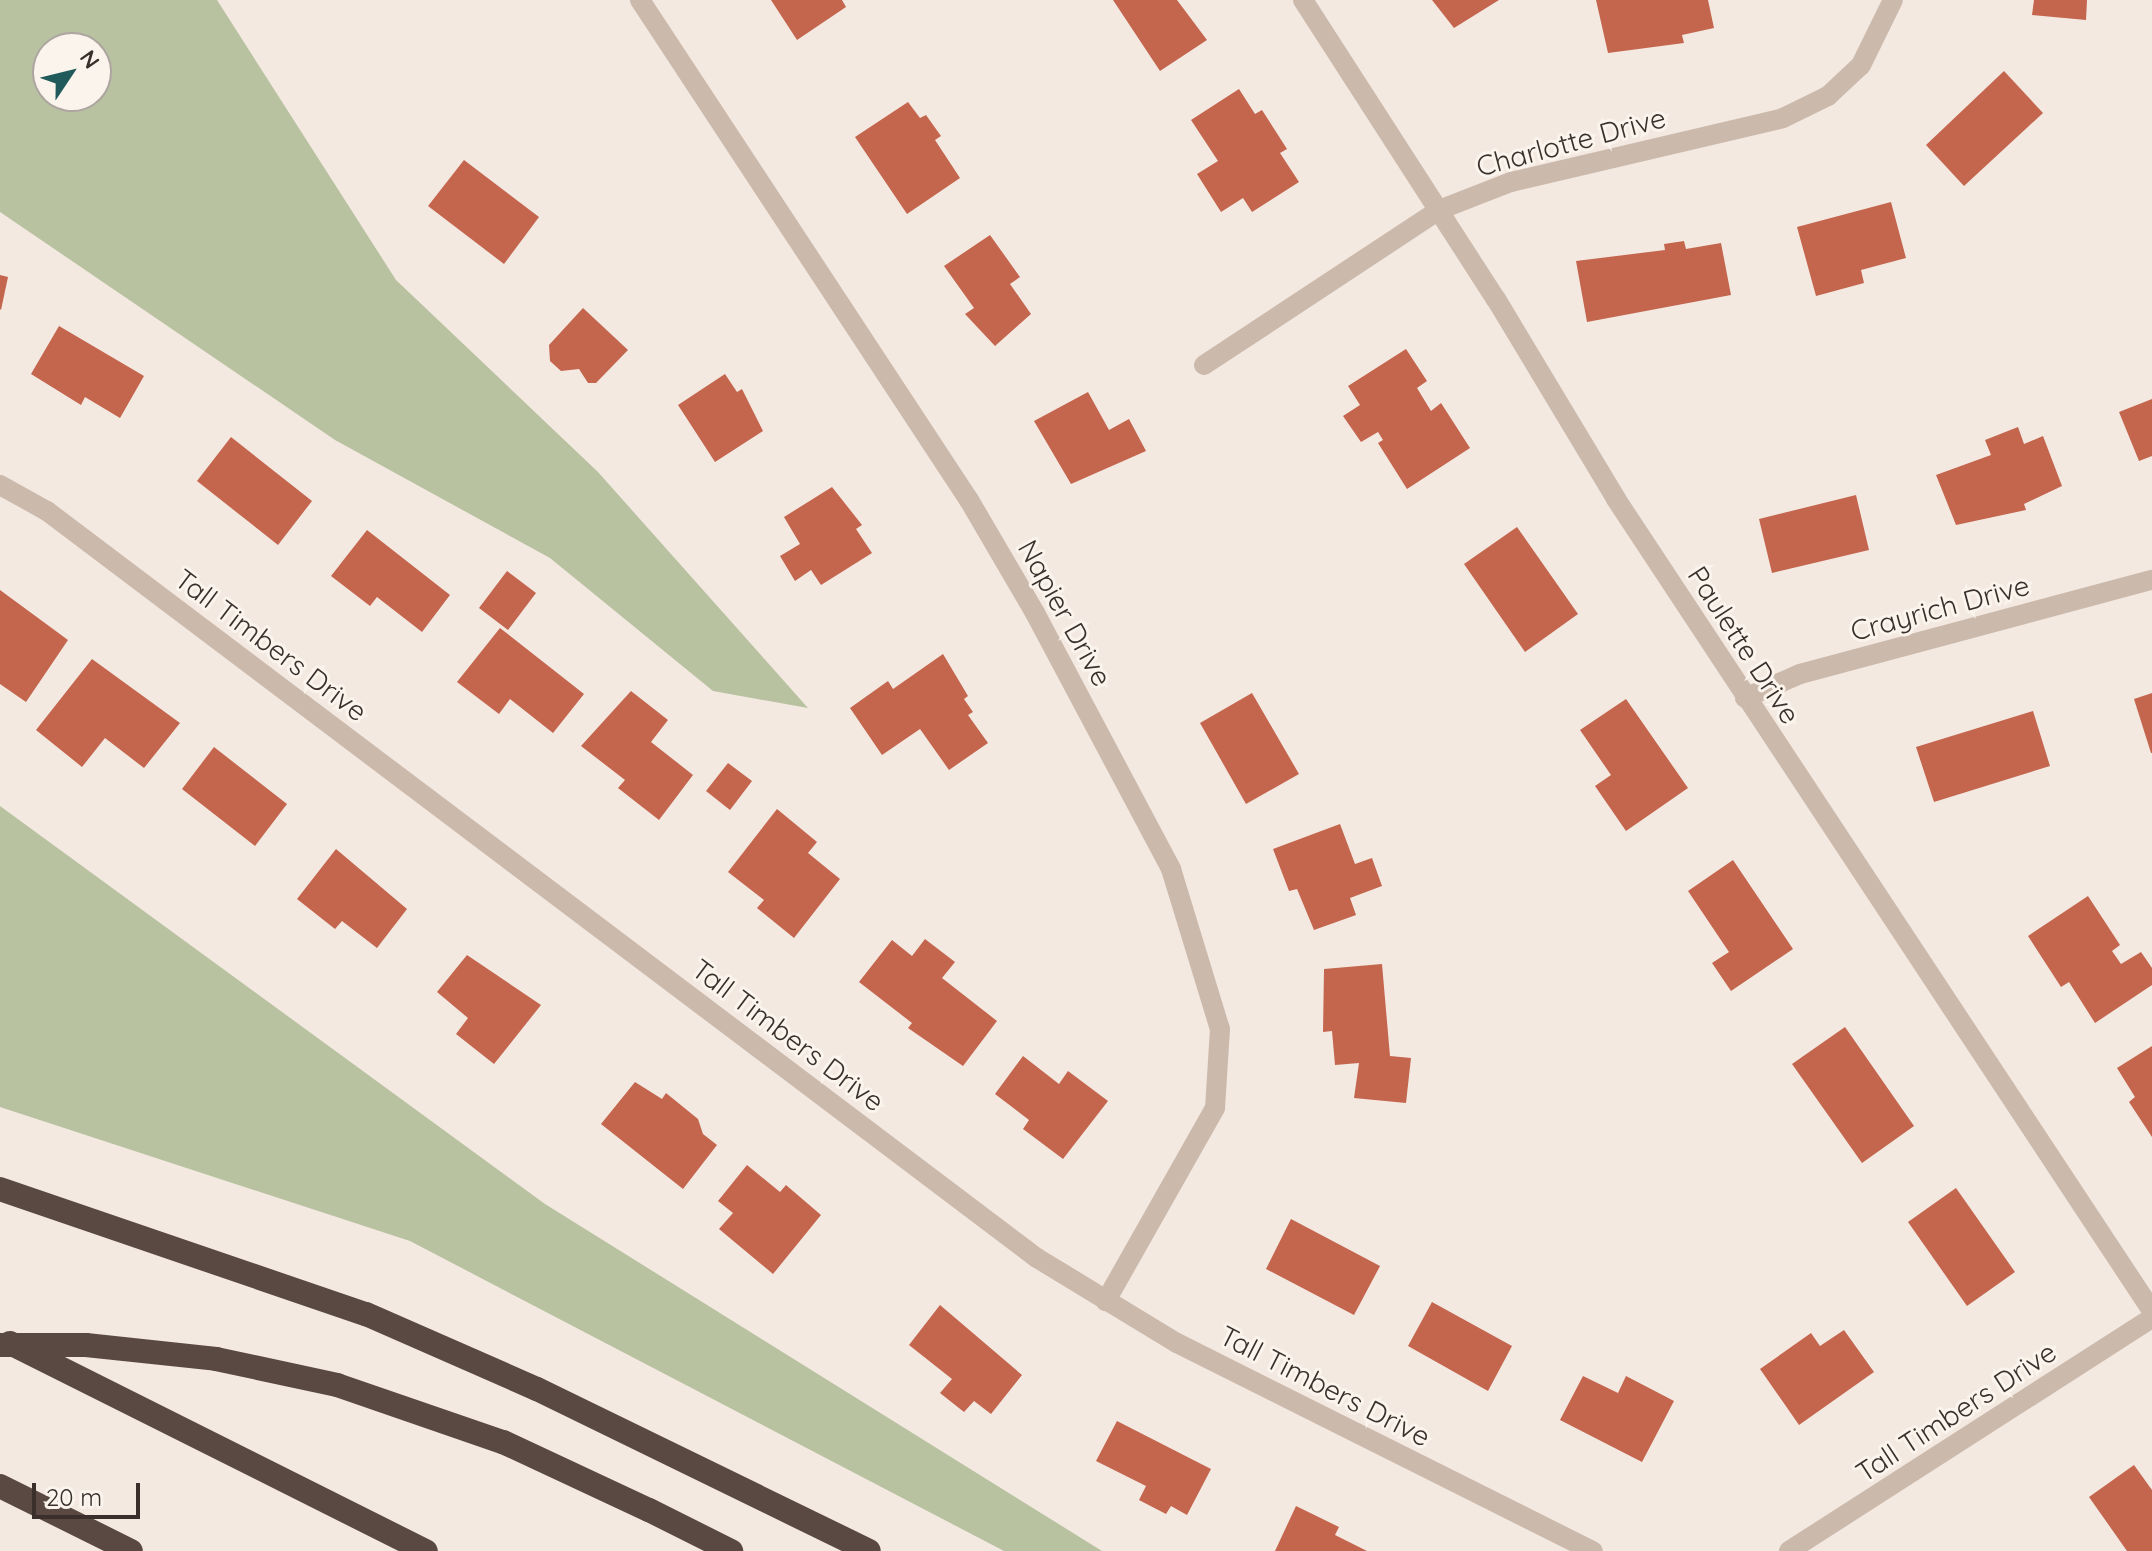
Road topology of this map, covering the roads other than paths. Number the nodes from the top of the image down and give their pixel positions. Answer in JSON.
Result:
{"nodes":[{"id":1,"x":640,"y":0,"type":"edge"},
{"id":2,"x":1303,"y":0,"type":"edge"},
{"id":3,"x":1893,"y":0,"type":"edge"},
{"id":4,"x":1439,"y":210,"type":"junction"},
{"id":5,"x":1204,"y":365,"type":"dead end"},
{"id":6,"x":0,"y":485,"type":"edge"},
{"id":7,"x":2152,"y":580,"type":"edge"},
{"id":8,"x":1745,"y":698,"type":"junction"},
{"id":9,"x":0,"y":1189,"type":"edge"},
{"id":10,"x":1106,"y":1301,"type":"junction"},
{"id":11,"x":2152,"y":1311,"type":"edge"},
{"id":12,"x":2152,"y":1318,"type":"edge"},
{"id":13,"x":0,"y":1338,"type":"edge"},
{"id":14,"x":0,"y":1345,"type":"edge"},
{"id":15,"x":0,"y":1486,"type":"edge"},
{"id":16,"x":131,"y":1551,"type":"edge"},
{"id":17,"x":426,"y":1551,"type":"edge"},
{"id":18,"x":731,"y":1551,"type":"edge"},
{"id":19,"x":869,"y":1551,"type":"edge"},
{"id":20,"x":1593,"y":1551,"type":"edge"},
{"id":21,"x":1789,"y":1551,"type":"edge"}],
"edges":[{"from":1,"to":10,"type":"street","name":"Napier Drive"},
{"from":2,"to":4,"type":"street","name":"Paulette Drive"},
{"from":3,"to":4,"type":"street","name":"Charlotte Drive"},
{"from":4,"to":5,"type":"street","name":"Charlotte Drive"},
{"from":4,"to":8,"type":"street","name":"Paulette Drive"},
{"from":6,"to":10,"type":"street","name":"Tall Timbers Drive"},
{"from":7,"to":8,"type":"street","name":"Crayrich Drive"},
{"from":8,"to":11,"type":"street","name":"Paulette Drive"},
{"from":9,"to":19,"type":"highway"},
{"from":10,"to":20,"type":"street","name":"Tall Timbers Drive"},
{"from":12,"to":21,"type":"street","name":"Tall Timbers Drive"},
{"from":13,"to":17,"type":"highway"},
{"from":14,"to":18,"type":"highway","bridge":true},
{"from":15,"to":16,"type":"highway"}]}
